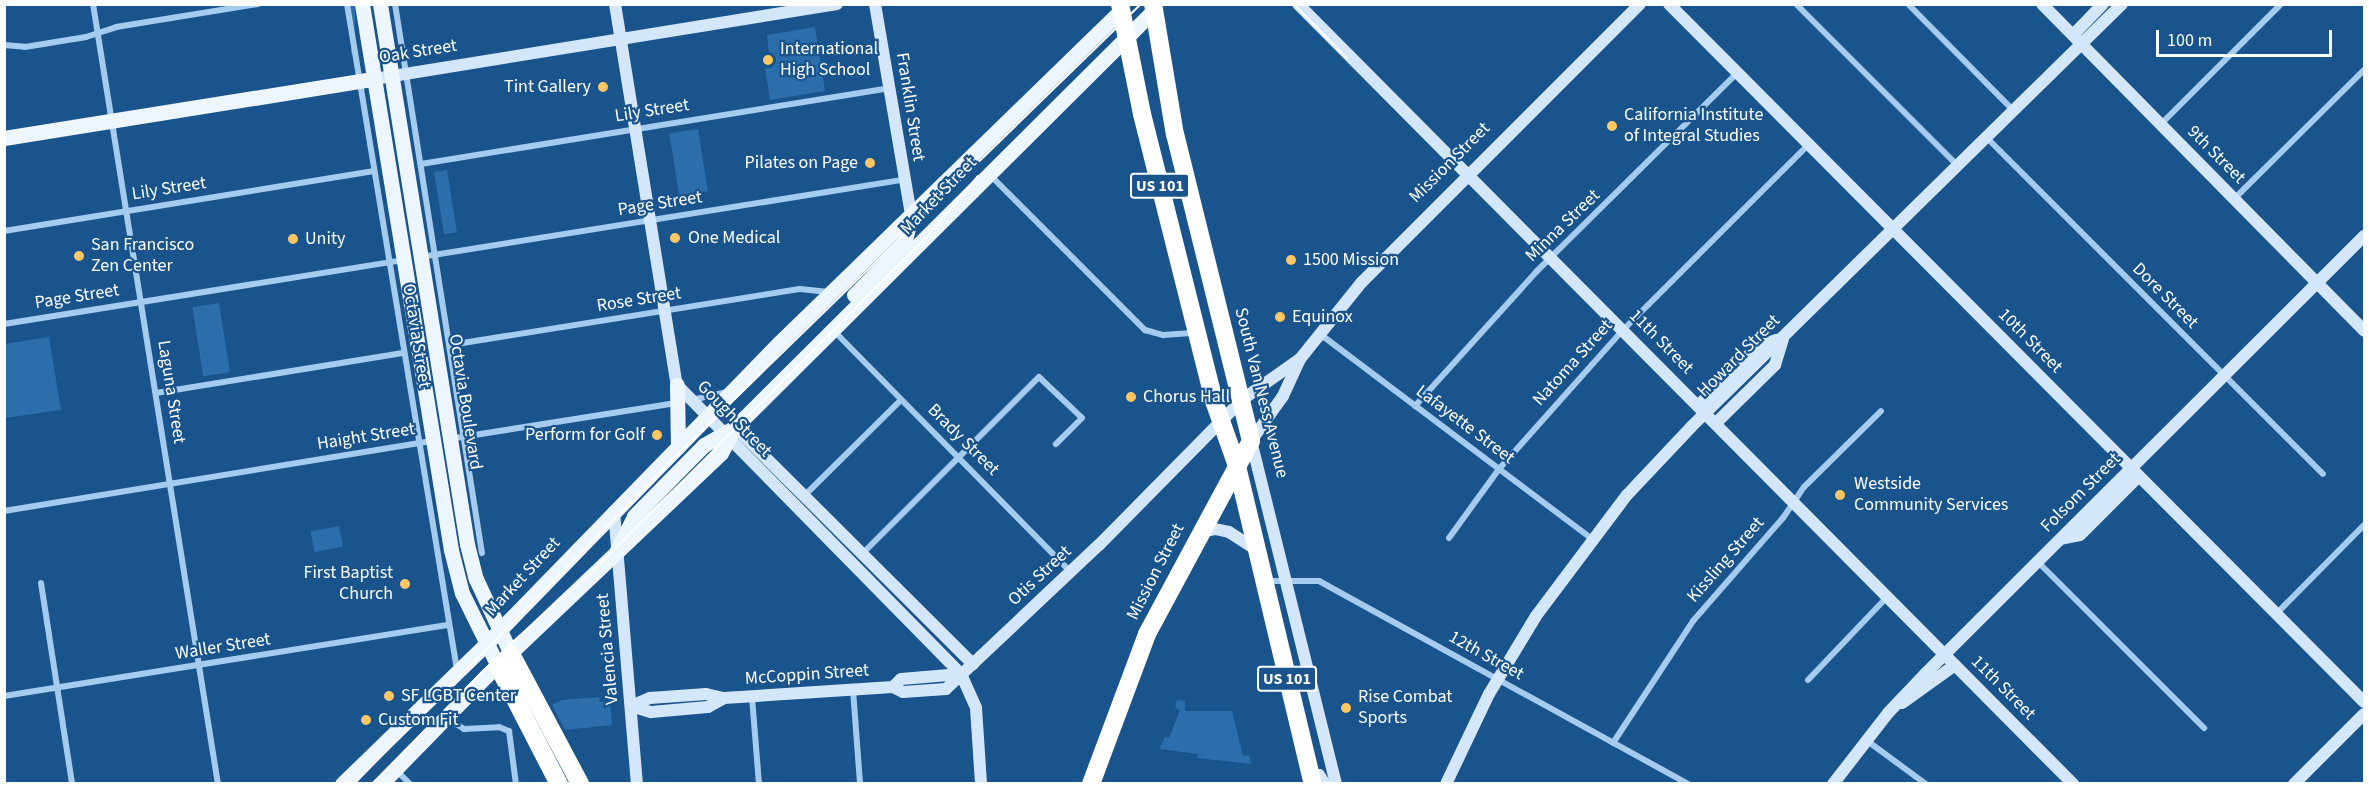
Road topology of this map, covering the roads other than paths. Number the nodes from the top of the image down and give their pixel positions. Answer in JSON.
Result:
{"nodes":[{"id":1,"x":93,"y":4,"type":"edge"},
{"id":2,"x":258,"y":4,"type":"edge"},
{"id":3,"x":347,"y":4,"type":"edge"},
{"id":4,"x":362,"y":4,"type":"edge"},
{"id":5,"x":380,"y":4,"type":"edge"},
{"id":6,"x":395,"y":4,"type":"edge"},
{"id":7,"x":615,"y":4,"type":"edge"},
{"id":8,"x":837,"y":4,"type":"edge"},
{"id":9,"x":875,"y":4,"type":"edge"},
{"id":10,"x":1298,"y":4,"type":"edge"},
{"id":11,"x":1640,"y":4,"type":"edge"},
{"id":12,"x":1669,"y":4,"type":"edge"},
{"id":13,"x":1796,"y":4,"type":"edge"},
{"id":14,"x":1908,"y":4,"type":"edge"},
{"id":15,"x":2042,"y":4,"type":"edge"},
{"id":16,"x":2103,"y":4,"type":"edge"},
{"id":17,"x":2122,"y":4,"type":"edge"},
{"id":18,"x":2281,"y":4,"type":"edge"},
{"id":19,"x":1123,"y":6,"type":"edge"},
{"id":20,"x":1156,"y":6,"type":"edge"},
{"id":21,"x":98,"y":32,"type":"junction"},
{"id":22,"x":2073,"y":35,"type":"junction"},
{"id":23,"x":1126,"y":39,"type":"junction"},
{"id":24,"x":620,"y":40,"type":"junction"},
{"id":25,"x":2082,"y":44,"type":"junction"},
{"id":26,"x":4,"y":45,"type":"edge"},
{"id":27,"x":2364,"y":70,"type":"edge"},
{"id":28,"x":1737,"y":73,"type":"junction"},
{"id":29,"x":399,"y":75,"type":"junction"},
{"id":30,"x":367,"y":80,"type":"junction"},
{"id":31,"x":888,"y":88,"type":"junction"},
{"id":32,"x":2014,"y":111,"type":"junction"},
{"id":33,"x":112,"y":121,"type":"junction"},
{"id":34,"x":2161,"y":124,"type":"junction"},
{"id":35,"x":635,"y":129,"type":"junction"},
{"id":36,"x":4,"y":138,"type":"edge"},
{"id":37,"x":1987,"y":138,"type":"junction"},
{"id":38,"x":1809,"y":144,"type":"junction"},
{"id":39,"x":421,"y":164,"type":"junction"},
{"id":40,"x":1958,"y":167,"type":"junction"},
{"id":41,"x":374,"y":171,"type":"junction"},
{"id":42,"x":988,"y":173,"type":"junction"},
{"id":43,"x":1467,"y":174,"type":"junction"},
{"id":44,"x":904,"y":180,"type":"junction"},
{"id":45,"x":2234,"y":199,"type":"junction"},
{"id":46,"x":126,"y":211,"type":"junction"},
{"id":47,"x":911,"y":215,"type":"junction"},
{"id":48,"x":650,"y":220,"type":"junction"},
{"id":49,"x":1893,"y":229,"type":"junction"},
{"id":50,"x":4,"y":231,"type":"edge"},
{"id":51,"x":2364,"y":236,"type":"edge"},
{"id":52,"x":428,"y":256,"type":"junction"},
{"id":53,"x":1551,"y":258,"type":"junction"},
{"id":54,"x":396,"y":261,"type":"junction"},
{"id":55,"x":2318,"y":283,"type":"junction"},
{"id":56,"x":832,"y":293,"type":"junction"},
{"id":57,"x":141,"y":302,"type":"junction"},
{"id":58,"x":818,"y":307,"type":"junction"},
{"id":59,"x":665,"y":311,"type":"junction"},
{"id":60,"x":4,"y":324,"type":"edge"},
{"id":61,"x":833,"y":330,"type":"junction"},
{"id":62,"x":1623,"y":330,"type":"junction"},
{"id":63,"x":2364,"y":331,"type":"edge"},
{"id":64,"x":1196,"y":332,"type":"junction"},
{"id":65,"x":1320,"y":334,"type":"junction"},
{"id":66,"x":1783,"y":338,"type":"junction"},
{"id":67,"x":450,"y":345,"type":"junction"},
{"id":68,"x":403,"y":353,"type":"junction"},
{"id":69,"x":1300,"y":359,"type":"junction"},
{"id":70,"x":2224,"y":376,"type":"junction"},
{"id":71,"x":677,"y":385,"type":"joint"},
{"id":72,"x":732,"y":390,"type":"junction"},
{"id":73,"x":156,"y":393,"type":"junction"},
{"id":74,"x":1243,"y":399,"type":"junction"},
{"id":75,"x":901,"y":400,"type":"junction"},
{"id":76,"x":684,"y":402,"type":"junction"},
{"id":77,"x":1415,"y":406,"type":"junction"},
{"id":78,"x":1702,"y":409,"type":"junction"},
{"id":79,"x":1881,"y":411,"type":"dead end"},
{"id":80,"x":707,"y":418,"type":"junction"},
{"id":81,"x":1221,"y":423,"type":"junction"},
{"id":82,"x":1716,"y":423,"type":"junction"},
{"id":83,"x":733,"y":429,"type":"junction"},
{"id":84,"x":457,"y":438,"type":"junction"},
{"id":85,"x":1251,"y":441,"type":"junction"},
{"id":86,"x":425,"y":443,"type":"junction"},
{"id":87,"x":1056,"y":444,"type":"dead end"},
{"id":88,"x":678,"y":447,"type":"junction"},
{"id":89,"x":960,"y":457,"type":"junction"},
{"id":90,"x":1237,"y":466,"type":"junction"},
{"id":91,"x":1499,"y":469,"type":"junction"},
{"id":92,"x":2135,"y":472,"type":"junction"},
{"id":93,"x":2323,"y":474,"type":"dead end"},
{"id":94,"x":171,"y":483,"type":"junction"},
{"id":95,"x":803,"y":497,"type":"junction"},
{"id":96,"x":1794,"y":503,"type":"junction"},
{"id":97,"x":794,"y":506,"type":"junction"},
{"id":98,"x":4,"y":511,"type":"edge"},
{"id":99,"x":614,"y":511,"type":"junction"},
{"id":100,"x":2364,"y":525,"type":"edge"},
{"id":101,"x":1200,"y":532,"type":"junction"},
{"id":102,"x":1449,"y":538,"type":"dead end"},
{"id":103,"x":1592,"y":539,"type":"junction"},
{"id":104,"x":617,"y":550,"type":"junction"},
{"id":105,"x":1257,"y":550,"type":"junction"},
{"id":106,"x":482,"y":554,"type":"joint"},
{"id":107,"x":861,"y":554,"type":"junction"},
{"id":108,"x":2038,"y":561,"type":"junction"},
{"id":109,"x":1071,"y":572,"type":"junction"},
{"id":110,"x":476,"y":579,"type":"junction"},
{"id":111,"x":1284,"y":579,"type":"junction"},
{"id":112,"x":1264,"y":581,"type":"junction"},
{"id":113,"x":41,"y":583,"type":"dead end"},
{"id":114,"x":1887,"y":596,"type":"junction"},
{"id":115,"x":2276,"y":614,"type":"junction"},
{"id":116,"x":447,"y":625,"type":"junction"},
{"id":117,"x":499,"y":630,"type":"junction"},
{"id":118,"x":486,"y":644,"type":"junction"},
{"id":119,"x":1944,"y":655,"type":"junction"},
{"id":120,"x":504,"y":660,"type":"junction"},
{"id":121,"x":973,"y":664,"type":"junction"},
{"id":122,"x":1955,"y":665,"type":"junction"},
{"id":123,"x":199,"y":666,"type":"junction"},
{"id":124,"x":457,"y":672,"type":"junction"},
{"id":125,"x":961,"y":674,"type":"junction"},
{"id":126,"x":1497,"y":679,"type":"junction"},
{"id":127,"x":1808,"y":680,"type":"dead end"},
{"id":128,"x":57,"y":688,"type":"junction"},
{"id":129,"x":853,"y":690,"type":"junction"},
{"id":130,"x":4,"y":696,"type":"edge"},
{"id":131,"x":752,"y":697,"type":"junction"},
{"id":132,"x":2364,"y":702,"type":"edge"},
{"id":133,"x":631,"y":706,"type":"junction"},
{"id":134,"x":1892,"y":709,"type":"junction"},
{"id":135,"x":2364,"y":714,"type":"edge"},
{"id":136,"x":446,"y":718,"type":"junction"},
{"id":137,"x":2204,"y":728,"type":"dead end"},
{"id":138,"x":1866,"y":740,"type":"junction"},
{"id":139,"x":1613,"y":742,"type":"junction"},
{"id":140,"x":368,"y":762,"type":"junction"},
{"id":141,"x":395,"y":769,"type":"junction"},
{"id":142,"x":571,"y":781,"type":"edge"},
{"id":143,"x":1316,"y":781,"type":"edge"},
{"id":144,"x":72,"y":783,"type":"edge"},
{"id":145,"x":218,"y":783,"type":"edge"},
{"id":146,"x":342,"y":783,"type":"edge"},
{"id":147,"x":351,"y":783,"type":"edge"},
{"id":148,"x":381,"y":783,"type":"edge"},
{"id":149,"x":410,"y":783,"type":"edge"},
{"id":150,"x":516,"y":783,"type":"edge"},
{"id":151,"x":637,"y":783,"type":"edge"},
{"id":152,"x":759,"y":783,"type":"edge"},
{"id":153,"x":860,"y":783,"type":"edge"},
{"id":154,"x":981,"y":783,"type":"edge"},
{"id":155,"x":1091,"y":783,"type":"edge"},
{"id":156,"x":1336,"y":783,"type":"edge"},
{"id":157,"x":1446,"y":783,"type":"edge"},
{"id":158,"x":1688,"y":783,"type":"edge"},
{"id":159,"x":1833,"y":783,"type":"edge"},
{"id":160,"x":1926,"y":783,"type":"edge"},
{"id":161,"x":2073,"y":783,"type":"edge"},
{"id":162,"x":2294,"y":783,"type":"edge"}],
"edges":[{"from":1,"to":21,"type":"street","name":"Laguna Street"},
{"from":2,"to":21,"type":"street"},
{"from":3,"to":30,"type":"street","name":"Octavia Street"},
{"from":4,"to":30,"type":"main road","name":"Octavia Boulevard"},
{"from":5,"to":29,"type":"main road","name":"Octavia Boulevard"},
{"from":6,"to":29,"type":"street","name":"Octavia Street"},
{"from":7,"to":24,"type":"main road","name":"Gough Street"},
{"from":8,"to":24,"type":"main road","name":"Oak Street"},
{"from":9,"to":31,"type":"main road","name":"Franklin Street"},
{"from":10,"to":43,"type":"main road","name":"11th Street"},
{"from":11,"to":43,"type":"main road","name":"Mission Street"},
{"from":12,"to":28,"type":"main road","name":"10th Street"},
{"from":13,"to":40,"type":"street"},
{"from":14,"to":32,"type":"street"},
{"from":15,"to":22,"type":"main road","name":"9th Street"},
{"from":16,"to":22,"type":"main road"},
{"from":17,"to":25,"type":"main road","name":"Howard Street"},
{"from":18,"to":34,"type":"street"},
{"from":19,"to":23,"type":"highway","number":"US 101"},
{"from":19,"to":47,"type":"main road","name":"Market Street"},
{"from":20,"to":23,"type":"main road","name":"Market Street"},
{"from":20,"to":74,"type":"highway","name":"South Van Ness Avenue","number":"US 101"},
{"from":21,"to":26,"type":"street"},
{"from":21,"to":33,"type":"street","name":"Laguna Street"},
{"from":22,"to":25,"type":"main road","name":"9th Street"},
{"from":23,"to":42,"type":"main road","name":"Market Street"},
{"from":23,"to":64,"type":"highway","number":"US 101"},
{"from":24,"to":29,"type":"main road","name":"Oak Street"},
{"from":24,"to":35,"type":"main road","name":"Gough Street"},
{"from":25,"to":32,"type":"main road","name":"Howard Street"},
{"from":25,"to":34,"type":"main road","name":"9th Street"},
{"from":27,"to":45,"type":"street"},
{"from":28,"to":38,"type":"main road","name":"10th Street"},
{"from":28,"to":53,"type":"street","name":"Minna Street"},
{"from":29,"to":30,"type":"main road","name":"Oak Street"},
{"from":29,"to":39,"type":"street","name":"Octavia Street"},
{"from":29,"to":52,"type":"main road","name":"Octavia Boulevard"},
{"from":30,"to":33,"type":"main road","name":"Oak Street"},
{"from":30,"to":41,"type":"street","name":"Octavia Street"},
{"from":30,"to":54,"type":"main road","name":"Octavia Boulevard"},
{"from":31,"to":35,"type":"street","name":"Lily Street"},
{"from":31,"to":44,"type":"main road","name":"Franklin Street"},
{"from":32,"to":37,"type":"main road","name":"Howard Street"},
{"from":33,"to":36,"type":"main road","name":"Oak Street"},
{"from":33,"to":46,"type":"street","name":"Laguna Street"},
{"from":34,"to":45,"type":"main road","name":"9th Street"},
{"from":35,"to":39,"type":"street","name":"Lily Street"},
{"from":35,"to":48,"type":"main road","name":"Gough Street"},
{"from":37,"to":40,"type":"main road","name":"Howard Street"},
{"from":37,"to":70,"type":"street","name":"Dore Street"},
{"from":38,"to":49,"type":"main road","name":"10th Street"},
{"from":38,"to":62,"type":"street","name":"Natoma Street"},
{"from":39,"to":52,"type":"street","name":"Octavia Street"},
{"from":40,"to":49,"type":"main road","name":"Howard Street"},
{"from":41,"to":46,"type":"street","name":"Lily Street"},
{"from":41,"to":54,"type":"street","name":"Octavia Street"},
{"from":42,"to":61,"type":"main road","name":"Market Street"},
{"from":42,"to":64,"type":"street"},
{"from":43,"to":53,"type":"main road","name":"11th Street"},
{"from":43,"to":65,"type":"main road","name":"Mission Street"},
{"from":44,"to":47,"type":"main road","name":"Franklin Street"},
{"from":44,"to":48,"type":"street","name":"Page Street"},
{"from":45,"to":55,"type":"main road","name":"9th Street"},
{"from":46,"to":50,"type":"street","name":"Lily Street"},
{"from":46,"to":57,"type":"street","name":"Laguna Street"},
{"from":47,"to":56,"type":"main road","name":"Market Street"},
{"from":47,"to":83,"type":"main road","name":"Market Street"},
{"from":48,"to":52,"type":"street","name":"Page Street"},
{"from":48,"to":59,"type":"main road","name":"Gough Street"},
{"from":49,"to":66,"type":"main road","name":"Howard Street"},
{"from":49,"to":92,"type":"main road","name":"10th Street"},
{"from":51,"to":55,"type":"main road","name":"Folsom Street"},
{"from":52,"to":67,"type":"street","name":"Octavia Street"},
{"from":52,"to":84,"type":"main road","name":"Octavia Boulevard"},
{"from":53,"to":62,"type":"main road","name":"11th Street"},
{"from":53,"to":77,"type":"street","name":"Minna Street"},
{"from":54,"to":57,"type":"street","name":"Page Street"},
{"from":54,"to":68,"type":"street","name":"Octavia Street"},
{"from":54,"to":86,"type":"main road","name":"Octavia Boulevard"},
{"from":55,"to":63,"type":"main road","name":"9th Street"},
{"from":55,"to":70,"type":"main road","name":"Folsom Street"},
{"from":56,"to":58,"type":"main road","name":"Market Street"},
{"from":56,"to":59,"type":"street","name":"Rose Street"},
{"from":57,"to":60,"type":"street","name":"Page Street"},
{"from":57,"to":73,"type":"street","name":"Laguna Street"},
{"from":58,"to":72,"type":"main road","name":"Market Street"},
{"from":58,"to":80,"type":"main road","name":"Market Street"},
{"from":59,"to":67,"type":"street","name":"Rose Street"},
{"from":59,"to":71,"type":"main road","name":"Gough Street"},
{"from":61,"to":75,"type":"street","name":"Brady Street"},
{"from":61,"to":83,"type":"main road","name":"Market Street"},
{"from":62,"to":78,"type":"main road","name":"11th Street"},
{"from":62,"to":91,"type":"street","name":"Natoma Street"},
{"from":64,"to":81,"type":"highway","number":"US 101"},
{"from":65,"to":69,"type":"main road","name":"Mission Street"},
{"from":65,"to":77,"type":"street","name":"Lafayette Street"},
{"from":66,"to":78,"type":"main road","name":"Howard Street"},
{"from":66,"to":82,"type":"main road"},
{"from":67,"to":84,"type":"street","name":"Octavia Street"},
{"from":68,"to":73,"type":"street"},
{"from":68,"to":86,"type":"street","name":"Octavia Street"},
{"from":69,"to":74,"type":"main road","name":"Mission Street"},
{"from":69,"to":85,"type":"main road","name":"Mission Street"},
{"from":70,"to":92,"type":"main road","name":"Folsom Street"},
{"from":70,"to":93,"type":"street","name":"Dore Street"},
{"from":71,"to":76,"type":"main road"},
{"from":72,"to":76,"type":"street","name":"Haight Street"},
{"from":72,"to":80,"type":"main road","name":"Market Street"},
{"from":73,"to":94,"type":"street","name":"Laguna Street"},
{"from":74,"to":81,"type":"main road","name":"Mission Street"},
{"from":74,"to":85,"type":"highway","name":"South Van Ness Avenue","number":"US 101"},
{"from":75,"to":89,"type":"street","name":"Brady Street"},
{"from":75,"to":95,"type":"street"},
{"from":76,"to":80,"type":"main road","name":"Gough Street"},
{"from":76,"to":84,"type":"street","name":"Haight Street"},
{"from":76,"to":88,"type":"main road"},
{"from":77,"to":91,"type":"street","name":"Lafayette Street"},
{"from":78,"to":82,"type":"main road","name":"11th Street"},
{"from":78,"to":103,"type":"main road","name":"Howard Street"},
{"from":79,"to":96,"type":"street","name":"Kissling Street"},
{"from":80,"to":83,"type":"main road","name":"Gough Street"},
{"from":80,"to":88,"type":"main road","name":"Market Street"},
{"from":81,"to":90,"type":"highway","number":"US 101"},
{"from":81,"to":109,"type":"main road","name":"Otis Street"},
{"from":82,"to":96,"type":"main road","name":"11th Street"},
{"from":83,"to":95,"type":"main road","name":"Gough Street"},
{"from":83,"to":97,"type":"main road","name":"Gough Street"},
{"from":83,"to":104,"type":"main road","name":"Market Street"},
{"from":84,"to":86,"type":"street","name":"Haight Street"},
{"from":84,"to":106,"type":"street","name":"Octavia Street"},
{"from":84,"to":110,"type":"main road","name":"Octavia Boulevard"},
{"from":85,"to":90,"type":"highway","name":"Mission Street"},
{"from":85,"to":111,"type":"main road","name":"South Van Ness Avenue"},
{"from":86,"to":94,"type":"street","name":"Haight Street"},
{"from":86,"to":116,"type":"street","name":"Octavia Street"},
{"from":86,"to":118,"type":"main road","name":"Octavia Boulevard"},
{"from":87,"to":89,"type":"street"},
{"from":88,"to":99,"type":"main road","name":"Market Street"},
{"from":89,"to":107,"type":"street"},
{"from":89,"to":109,"type":"street","name":"Brady Street"},
{"from":90,"to":101,"type":"highway","name":"Mission Street"},
{"from":90,"to":105,"type":"highway","number":"US 101"},
{"from":91,"to":102,"type":"street","name":"Natoma Street"},
{"from":91,"to":103,"type":"street","name":"Lafayette Street"},
{"from":92,"to":108,"type":"main road","name":"Folsom Street"},
{"from":92,"to":115,"type":"main road","name":"10th Street"},
{"from":94,"to":98,"type":"street","name":"Haight Street"},
{"from":94,"to":123,"type":"street","name":"Laguna Street"},
{"from":95,"to":97,"type":"street"},
{"from":95,"to":107,"type":"main road","name":"Gough Street"},
{"from":96,"to":114,"type":"main road","name":"11th Street"},
{"from":96,"to":139,"type":"street","name":"Kissling Street"},
{"from":97,"to":125,"type":"main road","name":"Gough Street"},
{"from":99,"to":104,"type":"main road","name":"Valencia Street"},
{"from":99,"to":117,"type":"main road","name":"Market Street"},
{"from":100,"to":115,"type":"street"},
{"from":101,"to":105,"type":"main road"},
{"from":101,"to":155,"type":"highway","name":"Mission Street"},
{"from":103,"to":126,"type":"main road","name":"Howard Street"},
{"from":104,"to":120,"type":"main road","name":"Market Street"},
{"from":104,"to":133,"type":"main road","name":"Valencia Street"},
{"from":105,"to":112,"type":"highway","number":"US 101"},
{"from":106,"to":110,"type":"main road"},
{"from":107,"to":121,"type":"main road","name":"Gough Street"},
{"from":108,"to":119,"type":"main road","name":"Folsom Street"},
{"from":108,"to":137,"type":"street"},
{"from":109,"to":121,"type":"main road","name":"Otis Street"},
{"from":110,"to":117,"type":"main road","name":"Octavia Boulevard"},
{"from":111,"to":112,"type":"street","name":"12th Street"},
{"from":111,"to":126,"type":"street","name":"12th Street"},
{"from":111,"to":156,"type":"main road","name":"South Van Ness Avenue"},
{"from":112,"to":143,"type":"highway","number":"US 101"},
{"from":113,"to":128,"type":"street"},
{"from":114,"to":119,"type":"main road","name":"11th Street"},
{"from":114,"to":127,"type":"street"},
{"from":115,"to":132,"type":"main road","name":"10th Street"},
{"from":116,"to":123,"type":"street","name":"Waller Street"},
{"from":116,"to":124,"type":"street","name":"Octavia Street"},
{"from":117,"to":118,"type":"main road","name":"Market Street"},
{"from":117,"to":120,"type":"main road","name":"Octavia Boulevard"},
{"from":118,"to":120,"type":"main road","name":"Octavia Boulevard"},
{"from":118,"to":124,"type":"main road","name":"Market Street"},
{"from":119,"to":122,"type":"main road","name":"11th Street"},
{"from":119,"to":134,"type":"main road","name":"Folsom Street"},
{"from":120,"to":136,"type":"main road","name":"Market Street"},
{"from":120,"to":142,"type":"highway","name":"Octavia Boulevard"},
{"from":121,"to":125,"type":"main road","name":"Otis Street"},
{"from":122,"to":134,"type":"main road"},
{"from":122,"to":161,"type":"main road","name":"11th Street"},
{"from":123,"to":128,"type":"street","name":"Waller Street"},
{"from":123,"to":145,"type":"street","name":"Laguna Street"},
{"from":124,"to":140,"type":"main road","name":"Market Street"},
{"from":125,"to":129,"type":"main road","name":"McCoppin Street"},
{"from":125,"to":154,"type":"main road"},
{"from":126,"to":139,"type":"street","name":"12th Street"},
{"from":126,"to":157,"type":"main road","name":"Howard Street"},
{"from":128,"to":130,"type":"street","name":"Waller Street"},
{"from":128,"to":144,"type":"street"},
{"from":129,"to":131,"type":"main road","name":"McCoppin Street"},
{"from":129,"to":153,"type":"street"},
{"from":131,"to":133,"type":"main road","name":"McCoppin Street"},
{"from":131,"to":152,"type":"street"},
{"from":133,"to":151,"type":"main road","name":"Valencia Street"},
{"from":134,"to":138,"type":"main road","name":"Folsom Street"},
{"from":135,"to":162,"type":"main road"},
{"from":136,"to":141,"type":"main road","name":"Market Street"},
{"from":136,"to":150,"type":"street"},
{"from":138,"to":159,"type":"main road","name":"Folsom Street"},
{"from":138,"to":160,"type":"street"},
{"from":139,"to":158,"type":"street","name":"12th Street"},
{"from":140,"to":146,"type":"main road","name":"Market Street"},
{"from":140,"to":147,"type":"main road","name":"Market Street"},
{"from":141,"to":148,"type":"main road","name":"Market Street"},
{"from":141,"to":149,"type":"street"}]}
